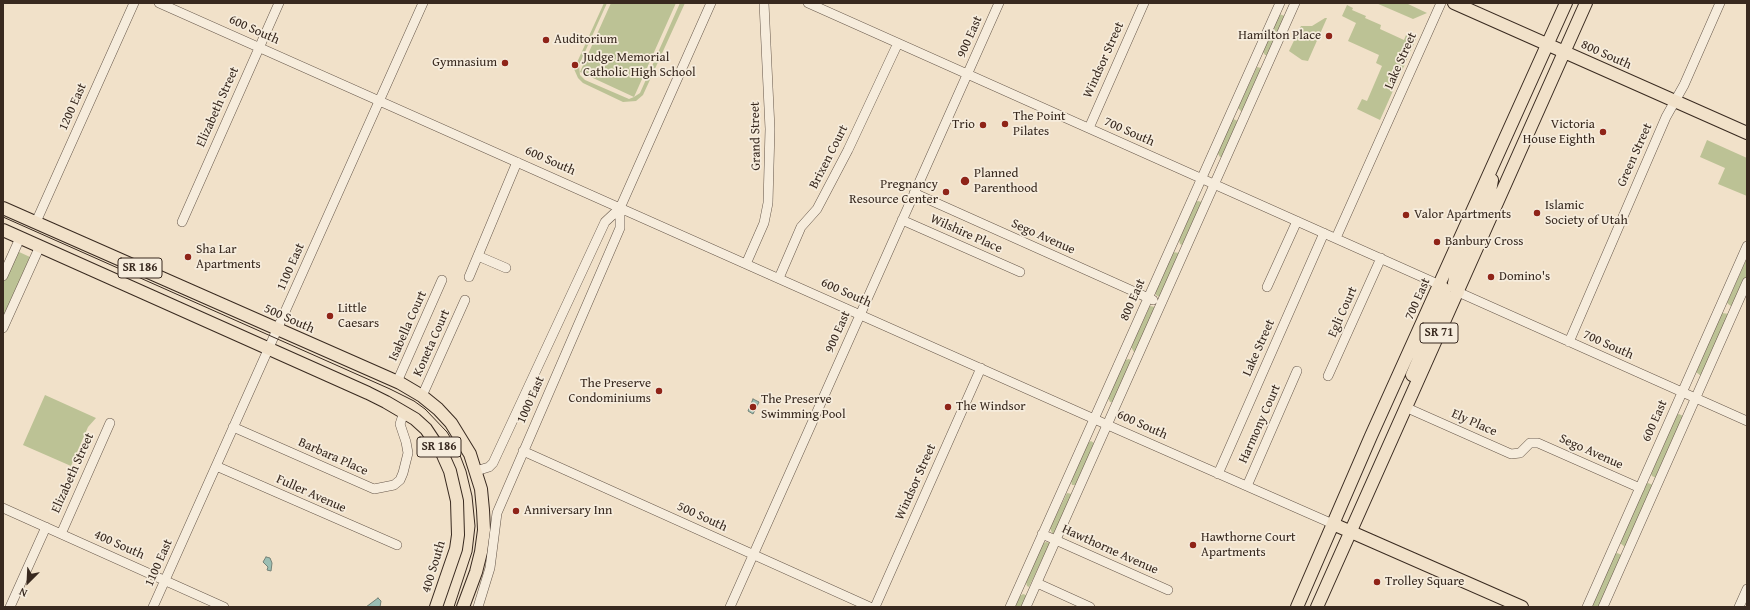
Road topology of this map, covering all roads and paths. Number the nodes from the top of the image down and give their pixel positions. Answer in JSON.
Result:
{"nodes":[{"id":1,"x":134,"y":3,"type":"edge"},
{"id":2,"x":159,"y":3,"type":"edge"},
{"id":3,"x":279,"y":3,"type":"edge"},
{"id":4,"x":423,"y":3,"type":"edge"},
{"id":5,"x":711,"y":3,"type":"edge"},
{"id":6,"x":764,"y":3,"type":"edge"},
{"id":7,"x":808,"y":3,"type":"edge"},
{"id":8,"x":1000,"y":3,"type":"edge"},
{"id":9,"x":1144,"y":3,"type":"edge"},
{"id":10,"x":1295,"y":3,"type":"edge"},
{"id":11,"x":1441,"y":3,"type":"edge"},
{"id":12,"x":1566,"y":3,"type":"edge"},
{"id":13,"x":1586,"y":3,"type":"edge"},
{"id":14,"x":1720,"y":3,"type":"edge"},
{"id":15,"x":1459,"y":4,"type":"edge"},
{"id":16,"x":1279,"y":6,"type":"edge"},
{"id":17,"x":1289,"y":16,"type":"junction"},
{"id":18,"x":898,"y":43,"type":"junction"},
{"id":19,"x":1548,"y":44,"type":"junction"},
{"id":20,"x":259,"y":48,"type":"junction"},
{"id":21,"x":1565,"y":52,"type":"junction"},
{"id":22,"x":1255,"y":60,"type":"junction"},
{"id":23,"x":1267,"y":65,"type":"junction"},
{"id":24,"x":968,"y":74,"type":"junction"},
{"id":25,"x":379,"y":101,"type":"junction"},
{"id":26,"x":1675,"y":101,"type":"junction"},
{"id":27,"x":1231,"y":113,"type":"junction"},
{"id":28,"x":1244,"y":118,"type":"junction"},
{"id":29,"x":1089,"y":128,"type":"junction"},
{"id":30,"x":1747,"y":133,"type":"edge"},
{"id":31,"x":1495,"y":161,"type":"junction"},
{"id":32,"x":517,"y":162,"type":"junction"},
{"id":33,"x":1202,"y":178,"type":"junction"},
{"id":34,"x":1214,"y":184,"type":"junction"},
{"id":35,"x":914,"y":193,"type":"junction"},
{"id":36,"x":3,"y":208,"type":"edge"},
{"id":37,"x":620,"y":208,"type":"junction"},
{"id":38,"x":902,"y":220,"type":"junction"},
{"id":39,"x":1297,"y":221,"type":"junction"},
{"id":40,"x":36,"y":222,"type":"junction"},
{"id":41,"x":182,"y":222,"type":"dead end"},
{"id":42,"x":3,"y":230,"type":"edge"},
{"id":43,"x":1324,"y":233,"type":"junction"},
{"id":44,"x":20,"y":238,"type":"junction"},
{"id":45,"x":1336,"y":238,"type":"junction"},
{"id":46,"x":40,"y":246,"type":"junction"},
{"id":47,"x":1172,"y":246,"type":"junction"},
{"id":48,"x":1747,"y":246,"type":"edge"},
{"id":49,"x":1184,"y":252,"type":"junction"},
{"id":50,"x":478,"y":256,"type":"junction"},
{"id":51,"x":1381,"y":258,"type":"junction"},
{"id":52,"x":746,"y":264,"type":"junction"},
{"id":53,"x":506,"y":268,"type":"dead end"},
{"id":54,"x":1020,"y":272,"type":"dead end"},
{"id":55,"x":3,"y":276,"type":"edge"},
{"id":56,"x":468,"y":277,"type":"dead end"},
{"id":57,"x":779,"y":278,"type":"junction"},
{"id":58,"x":442,"y":280,"type":"dead end"},
{"id":59,"x":1747,"y":282,"type":"edge"},
{"id":60,"x":1440,"y":284,"type":"junction"},
{"id":61,"x":1267,"y":287,"type":"dead end"},
{"id":62,"x":1458,"y":292,"type":"junction"},
{"id":63,"x":1148,"y":298,"type":"junction"},
{"id":64,"x":465,"y":300,"type":"dead end"},
{"id":65,"x":1161,"y":304,"type":"junction"},
{"id":66,"x":860,"y":314,"type":"junction"},
{"id":67,"x":3,"y":328,"type":"edge"},
{"id":68,"x":277,"y":329,"type":"junction"},
{"id":69,"x":1569,"y":342,"type":"junction"},
{"id":70,"x":268,"y":348,"type":"junction"},
{"id":71,"x":1124,"y":352,"type":"junction"},
{"id":72,"x":1137,"y":358,"type":"junction"},
{"id":73,"x":981,"y":368,"type":"junction"},
{"id":74,"x":1298,"y":371,"type":"dead end"},
{"id":75,"x":1328,"y":376,"type":"dead end"},
{"id":76,"x":397,"y":382,"type":"junction"},
{"id":77,"x":1682,"y":392,"type":"junction"},
{"id":78,"x":422,"y":396,"type":"junction"},
{"id":79,"x":1696,"y":398,"type":"junction"},
{"id":80,"x":1405,"y":407,"type":"junction"},
{"id":81,"x":404,"y":412,"type":"junction"},
{"id":82,"x":1094,"y":419,"type":"junction"},
{"id":83,"x":1747,"y":420,"type":"edge"},
{"id":84,"x":110,"y":423,"type":"dead end"},
{"id":85,"x":1107,"y":425,"type":"junction"},
{"id":86,"x":233,"y":427,"type":"junction"},
{"id":87,"x":1530,"y":443,"type":"joint"},
{"id":88,"x":524,"y":451,"type":"junction"},
{"id":89,"x":216,"y":466,"type":"junction"},
{"id":90,"x":476,"y":471,"type":"junction"},
{"id":91,"x":1218,"y":474,"type":"junction"},
{"id":92,"x":1064,"y":486,"type":"junction"},
{"id":93,"x":1247,"y":486,"type":"junction"},
{"id":94,"x":1640,"y":488,"type":"junction"},
{"id":95,"x":1078,"y":492,"type":"junction"},
{"id":96,"x":3,"y":508,"type":"edge"},
{"id":97,"x":1333,"y":524,"type":"junction"},
{"id":98,"x":46,"y":527,"type":"junction"},
{"id":99,"x":1351,"y":532,"type":"junction"},
{"id":100,"x":61,"y":534,"type":"junction"},
{"id":101,"x":1042,"y":534,"type":"junction"},
{"id":102,"x":1056,"y":541,"type":"junction"},
{"id":103,"x":397,"y":545,"type":"dead end"},
{"id":104,"x":753,"y":556,"type":"junction"},
{"id":105,"x":165,"y":581,"type":"junction"},
{"id":106,"x":1037,"y":583,"type":"junction"},
{"id":107,"x":1019,"y":587,"type":"junction"},
{"id":108,"x":1747,"y":589,"type":"edge"},
{"id":109,"x":1168,"y":590,"type":"dead end"},
{"id":110,"x":1033,"y":593,"type":"junction"},
{"id":111,"x":10,"y":607,"type":"edge"},
{"id":112,"x":153,"y":607,"type":"edge"},
{"id":113,"x":224,"y":607,"type":"edge"},
{"id":114,"x":436,"y":607,"type":"edge"},
{"id":115,"x":463,"y":607,"type":"edge"},
{"id":116,"x":478,"y":607,"type":"edge"},
{"id":117,"x":730,"y":607,"type":"edge"},
{"id":118,"x":870,"y":607,"type":"edge"},
{"id":119,"x":875,"y":607,"type":"edge"},
{"id":120,"x":1010,"y":607,"type":"edge"},
{"id":121,"x":1026,"y":607,"type":"edge"},
{"id":122,"x":1090,"y":607,"type":"edge"},
{"id":123,"x":1297,"y":607,"type":"edge"},
{"id":124,"x":1317,"y":607,"type":"edge"},
{"id":125,"x":1522,"y":607,"type":"edge"},
{"id":126,"x":1587,"y":607,"type":"edge"},
{"id":127,"x":1603,"y":607,"type":"edge"},
{"id":128,"x":1739,"y":607,"type":"edge"}],
"edges":[{"from":1,"to":40,"type":"street","name":"1200 East"},
{"from":2,"to":20,"type":"street","name":"600 South"},
{"from":3,"to":20,"type":"street","name":"Elizabeth Street"},
{"from":4,"to":25,"type":"street","name":"1100 East"},
{"from":5,"to":37,"type":"street","name":"1000 East"},
{"from":6,"to":52,"type":"street","name":"Grand Street"},
{"from":7,"to":18,"type":"street","name":"700 South"},
{"from":8,"to":24,"type":"street","name":"900 East"},
{"from":9,"to":29,"type":"street","name":"Windsor Street"},
{"from":10,"to":17,"type":"street","name":"800 East"},
{"from":11,"to":45,"type":"street","name":"Lake Street"},
{"from":12,"to":19,"type":"main road","name":"700 East","number":"SR 71"},
{"from":13,"to":21,"type":"main road","number":"SR 71"},
{"from":14,"to":26,"type":"street","name":"Green Street"},
{"from":15,"to":19,"type":"main road","name":"800 South"},
{"from":16,"to":17,"type":"street"},
{"from":16,"to":22,"type":"street","name":"800 East"},
{"from":17,"to":23,"type":"street","name":"800 East"},
{"from":18,"to":24,"type":"street","name":"700 South"},
{"from":18,"to":57,"type":"street","name":"Brixen Court"},
{"from":19,"to":21,"type":"main road","name":"800 South"},
{"from":19,"to":31,"type":"main road","name":"700 East","number":"SR 71"},
{"from":20,"to":25,"type":"street","name":"600 South"},
{"from":20,"to":41,"type":"street","name":"Elizabeth Street"},
{"from":21,"to":26,"type":"main road","name":"800 South"},
{"from":21,"to":62,"type":"main road","number":"SR 71"},
{"from":22,"to":23,"type":"street"},
{"from":22,"to":27,"type":"street","name":"800 East"},
{"from":23,"to":28,"type":"street","name":"800 East"},
{"from":24,"to":29,"type":"street","name":"700 South"},
{"from":24,"to":35,"type":"street","name":"900 East"},
{"from":25,"to":32,"type":"street","name":"600 South"},
{"from":25,"to":68,"type":"street","name":"1100 East"},
{"from":26,"to":30,"type":"main road","name":"800 South"},
{"from":26,"to":69,"type":"street","name":"Green Street"},
{"from":27,"to":28,"type":"street"},
{"from":27,"to":33,"type":"street","name":"800 East"},
{"from":28,"to":34,"type":"street","name":"800 East"},
{"from":29,"to":33,"type":"street","name":"700 South"},
{"from":31,"to":60,"type":"main road","name":"700 East","number":"SR 71"},
{"from":31,"to":62,"type":"main road"},
{"from":32,"to":37,"type":"street","name":"600 South"},
{"from":32,"to":50,"type":"street"},
{"from":33,"to":34,"type":"street","name":"700 South"},
{"from":33,"to":47,"type":"street","name":"800 East"},
{"from":34,"to":39,"type":"street","name":"700 South"},
{"from":34,"to":49,"type":"street","name":"800 East"},
{"from":35,"to":38,"type":"street","name":"900 East"},
{"from":35,"to":63,"type":"street","name":"Sego Avenue"},
{"from":36,"to":40,"type":"main road","name":"500 South","number":"SR 186"},
{"from":37,"to":52,"type":"street","name":"600 South"},
{"from":37,"to":88,"type":"street","name":"1000 East"},
{"from":37,"to":90,"type":"street","name":"1000 East"},
{"from":38,"to":54,"type":"street","name":"Wilshire Place"},
{"from":38,"to":66,"type":"street","name":"900 East"},
{"from":39,"to":43,"type":"street","name":"700 South"},
{"from":39,"to":61,"type":"street"},
{"from":40,"to":68,"type":"main road","name":"500 South","number":"SR 186"},
{"from":42,"to":44,"type":"main road","number":"SR 186"},
{"from":43,"to":45,"type":"street","name":"700 South"},
{"from":43,"to":91,"type":"street","name":"Lake Street"},
{"from":44,"to":46,"type":"main road","number":"SR 186"},
{"from":44,"to":55,"type":"street"},
{"from":45,"to":51,"type":"street","name":"700 South"},
{"from":46,"to":67,"type":"street"},
{"from":46,"to":70,"type":"main road","number":"SR 186"},
{"from":47,"to":49,"type":"street"},
{"from":47,"to":63,"type":"street","name":"800 East"},
{"from":48,"to":77,"type":"street","name":"600 East"},
{"from":49,"to":65,"type":"street","name":"800 East"},
{"from":50,"to":53,"type":"street"},
{"from":50,"to":56,"type":"street"},
{"from":51,"to":60,"type":"street","name":"700 South"},
{"from":51,"to":75,"type":"street","name":"Egli Court"},
{"from":52,"to":57,"type":"street","name":"600 South"},
{"from":57,"to":66,"type":"street","name":"600 South"},
{"from":58,"to":76,"type":"street","name":"Isabella Court"},
{"from":59,"to":79,"type":"street"},
{"from":60,"to":80,"type":"main road"},
{"from":60,"to":97,"type":"main road","name":"700 East","number":"SR 71"},
{"from":62,"to":69,"type":"street","name":"700 South"},
{"from":62,"to":80,"type":"main road","number":"SR 71"},
{"from":63,"to":65,"type":"street","name":"Sego Avenue"},
{"from":63,"to":71,"type":"street","name":"800 East"},
{"from":64,"to":78,"type":"street","name":"Koneta Court"},
{"from":65,"to":72,"type":"street","name":"800 East"},
{"from":66,"to":73,"type":"street","name":"600 South"},
{"from":66,"to":104,"type":"street","name":"900 East"},
{"from":68,"to":70,"type":"street","name":"1100 East"},
{"from":68,"to":76,"type":"main road","name":"500 South","number":"SR 186"},
{"from":69,"to":77,"type":"street","name":"700 South"},
{"from":70,"to":81,"type":"main road","number":"SR 186"},
{"from":70,"to":86,"type":"street","name":"1100 East"},
{"from":71,"to":72,"type":"street"},
{"from":71,"to":82,"type":"street","name":"800 East"},
{"from":72,"to":85,"type":"street","name":"800 East"},
{"from":73,"to":82,"type":"street","name":"600 South"},
{"from":73,"to":119,"type":"street","name":"Windsor Street"},
{"from":74,"to":93,"type":"street","name":"Harmony Court"},
{"from":76,"to":78,"type":"main road","name":"500 South","number":"SR 186"},
{"from":77,"to":79,"type":"street","name":"700 South"},
{"from":77,"to":94,"type":"street","name":"600 East"},
{"from":78,"to":90,"type":"main road","name":"500 South","number":"SR 186"},
{"from":79,"to":83,"type":"street","name":"700 South"},
{"from":79,"to":127,"type":"street"},
{"from":80,"to":87,"type":"street","name":"Ely Place"},
{"from":80,"to":99,"type":"main road","number":"SR 71"},
{"from":81,"to":86,"type":"street","name":"Barbara Place"},
{"from":81,"to":114,"type":"main road","name":"400 South","number":"SR 186"},
{"from":82,"to":85,"type":"street","name":"600 South"},
{"from":82,"to":92,"type":"street","name":"800 East"},
{"from":84,"to":100,"type":"street","name":"Elizabeth Street"},
{"from":85,"to":91,"type":"street","name":"600 South"},
{"from":85,"to":95,"type":"street","name":"800 East"},
{"from":86,"to":89,"type":"street","name":"1100 East"},
{"from":87,"to":94,"type":"street","name":"Sego Avenue"},
{"from":88,"to":104,"type":"street","name":"500 South"},
{"from":88,"to":116,"type":"street","name":"1000 East"},
{"from":89,"to":103,"type":"street","name":"Fuller Avenue"},
{"from":89,"to":105,"type":"street","name":"1100 East"},
{"from":90,"to":115,"type":"main road","name":"500 South","number":"SR 186"},
{"from":91,"to":93,"type":"street","name":"600 South"},
{"from":92,"to":95,"type":"street"},
{"from":92,"to":101,"type":"street","name":"800 East"},
{"from":93,"to":97,"type":"street","name":"600 South"},
{"from":94,"to":126,"type":"street","name":"600 East"},
{"from":95,"to":102,"type":"street","name":"800 East"},
{"from":96,"to":98,"type":"street","name":"400 South"},
{"from":97,"to":99,"type":"main road","name":"600 South"},
{"from":97,"to":123,"type":"main road","name":"700 East","number":"SR 71"},
{"from":98,"to":100,"type":"street","name":"400 South"},
{"from":98,"to":111,"type":"street","name":"Elizabeth Street"},
{"from":99,"to":124,"type":"main road","number":"SR 71"},
{"from":99,"to":125,"type":"main road","name":"600 South"},
{"from":100,"to":105,"type":"street","name":"400 South"},
{"from":101,"to":102,"type":"street","name":"Hawthorne Avenue"},
{"from":101,"to":107,"type":"street","name":"800 East"},
{"from":102,"to":106,"type":"street","name":"800 East"},
{"from":102,"to":109,"type":"street","name":"Hawthorne Avenue"},
{"from":104,"to":117,"type":"street","name":"900 East"},
{"from":104,"to":118,"type":"street","name":"500 South"},
{"from":105,"to":112,"type":"street","name":"1100 East"},
{"from":105,"to":113,"type":"street","name":"400 South"},
{"from":106,"to":110,"type":"street","name":"800 East"},
{"from":106,"to":122,"type":"street"},
{"from":107,"to":110,"type":"street"},
{"from":107,"to":120,"type":"street","name":"800 East"},
{"from":108,"to":128,"type":"street"},
{"from":110,"to":121,"type":"street","name":"800 East"}]}
